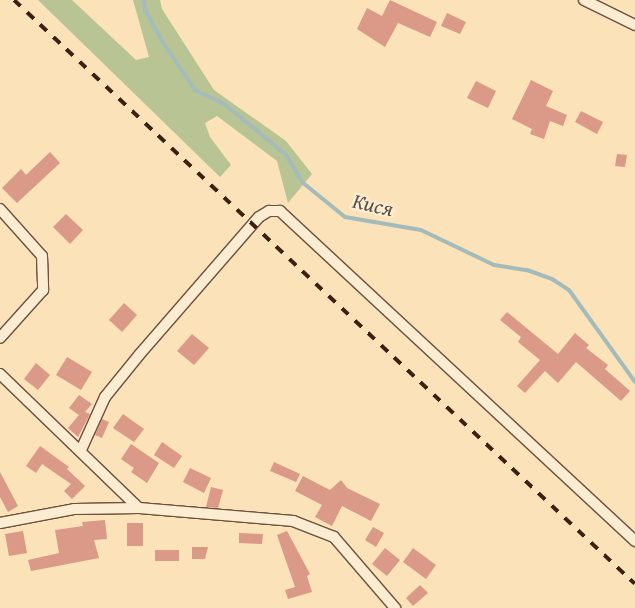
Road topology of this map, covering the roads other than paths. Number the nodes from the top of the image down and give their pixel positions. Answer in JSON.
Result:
{"nodes":[{"id":1,"x":584,"y":0,"type":"edge"},
{"id":2,"x":635,"y":25,"type":"edge"},
{"id":3,"x":0,"y":209,"type":"edge"},
{"id":4,"x":0,"y":338,"type":"edge"},
{"id":5,"x":0,"y":374,"type":"edge"},
{"id":6,"x":81,"y":450,"type":"junction"},
{"id":7,"x":139,"y":508,"type":"junction"},
{"id":8,"x":0,"y":523,"type":"edge"},
{"id":9,"x":635,"y":541,"type":"edge"},
{"id":10,"x":395,"y":608,"type":"edge"}],
"edges":[{"from":1,"to":2,"type":"street"},
{"from":3,"to":4,"type":"street"},
{"from":5,"to":6,"type":"street"},
{"from":6,"to":7,"type":"street"},
{"from":6,"to":9,"type":"street"},
{"from":7,"to":8,"type":"street"},
{"from":7,"to":10,"type":"street"}]}
